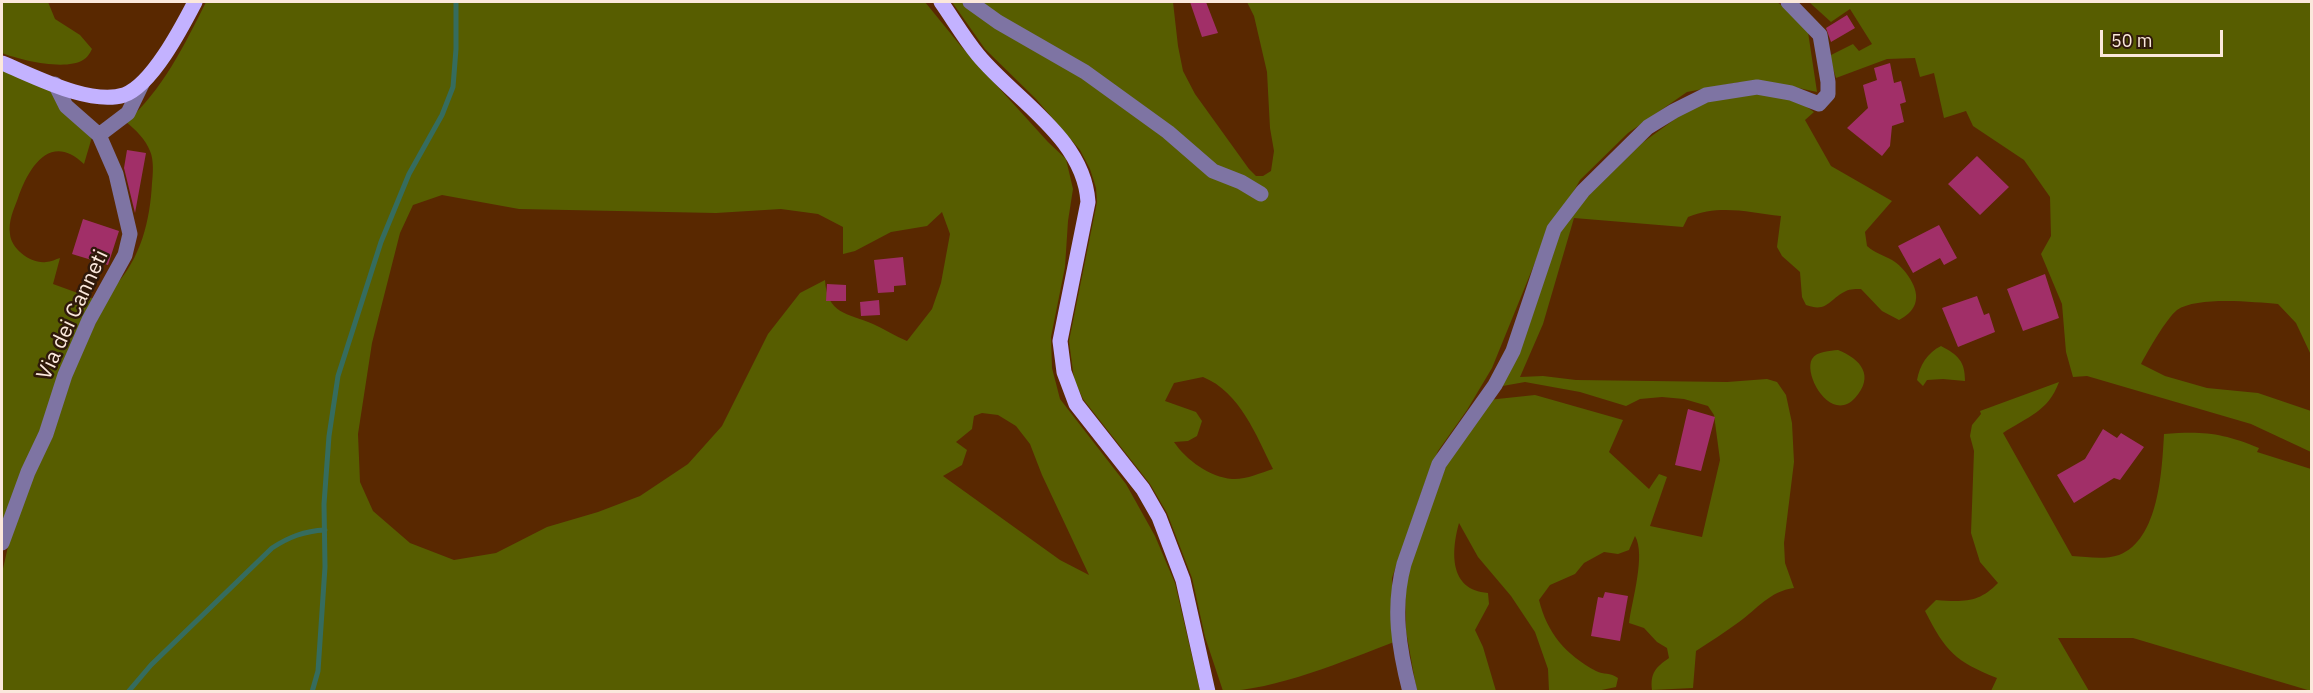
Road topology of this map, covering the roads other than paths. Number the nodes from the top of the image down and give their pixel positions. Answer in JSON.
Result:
{"nodes":[{"id":1,"x":195,"y":2,"type":"edge"},
{"id":2,"x":941,"y":2,"type":"edge"},
{"id":3,"x":970,"y":2,"type":"edge"},
{"id":4,"x":1788,"y":2,"type":"edge"},
{"id":5,"x":2,"y":63,"type":"edge"},
{"id":6,"x":143,"y":82,"type":"junction"},
{"id":7,"x":55,"y":84,"type":"junction"},
{"id":8,"x":99,"y":135,"type":"junction"},
{"id":9,"x":1261,"y":194,"type":"dead end"},
{"id":10,"x":2,"y":543,"type":"edge"},
{"id":11,"x":1208,"y":692,"type":"edge"},
{"id":12,"x":1410,"y":692,"type":"edge"}],
"edges":[{"from":1,"to":6,"type":"main road"},
{"from":2,"to":11,"type":"main road"},
{"from":3,"to":9,"type":"street"},
{"from":4,"to":12,"type":"street"},
{"from":5,"to":7,"type":"main road"},
{"from":6,"to":7,"type":"main road"},
{"from":6,"to":8,"type":"street"},
{"from":7,"to":8,"type":"street","name":"Via dei Canneti"},
{"from":8,"to":10,"type":"street","name":"Via dei Canneti"}]}
